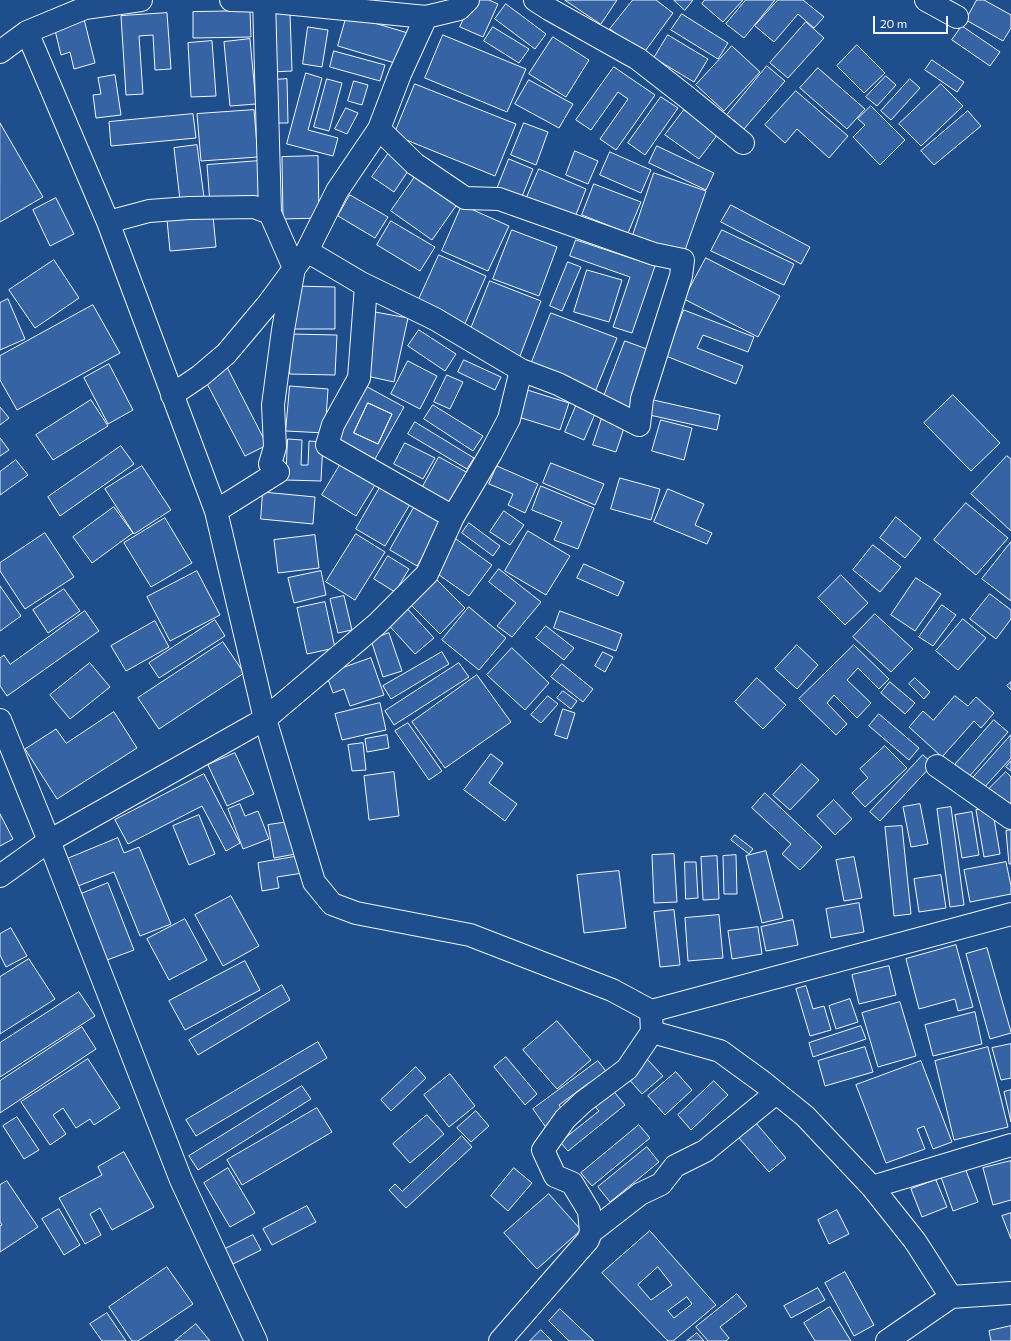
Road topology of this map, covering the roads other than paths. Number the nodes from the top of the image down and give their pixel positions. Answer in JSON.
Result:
{"nodes":[{"id":1,"x":141,"y":0,"type":"edge"},
{"id":2,"x":231,"y":0,"type":"edge"},
{"id":3,"x":468,"y":0,"type":"edge"},
{"id":4,"x":535,"y":0,"type":"edge"},
{"id":5,"x":926,"y":0,"type":"edge"},
{"id":6,"x":264,"y":1,"type":"edge"},
{"id":7,"x":426,"y":17,"type":"junction"},
{"id":8,"x":957,"y":17,"type":"dead end"},
{"id":9,"x":27,"y":32,"type":"junction"},
{"id":10,"x":0,"y":52,"type":"edge"},
{"id":11,"x":379,"y":129,"type":"junction"},
{"id":12,"x":743,"y":143,"type":"dead end"},
{"id":13,"x":270,"y":213,"type":"junction"},
{"id":14,"x":108,"y":222,"type":"junction"},
{"id":15,"x":307,"y":251,"type":"junction"},
{"id":16,"x":294,"y":268,"type":"junction"},
{"id":17,"x":366,"y":286,"type":"junction"},
{"id":18,"x":522,"y":370,"type":"junction"},
{"id":19,"x":172,"y":395,"type":"junction"},
{"id":20,"x":216,"y":511,"type":"junction"},
{"id":21,"x":453,"y":517,"type":"junction"},
{"id":22,"x":265,"y":719,"type":"junction"},
{"id":23,"x":0,"y":720,"type":"edge"},
{"id":24,"x":937,"y":766,"type":"dead end"},
{"id":25,"x":1011,"y":818,"type":"edge"},
{"id":26,"x":49,"y":841,"type":"junction"},
{"id":27,"x":0,"y":876,"type":"edge"},
{"id":28,"x":1011,"y":914,"type":"edge"},
{"id":29,"x":652,"y":1022,"type":"junction"},
{"id":30,"x":776,"y":1093,"type":"junction"},
{"id":31,"x":1011,"y":1145,"type":"edge"},
{"id":32,"x":872,"y":1187,"type":"junction"},
{"id":33,"x":591,"y":1232,"type":"junction"},
{"id":34,"x":1011,"y":1293,"type":"edge"},
{"id":35,"x":951,"y":1297,"type":"junction"},
{"id":36,"x":256,"y":1341,"type":"edge"},
{"id":37,"x":500,"y":1341,"type":"edge"},
{"id":38,"x":887,"y":1341,"type":"edge"}],
"edges":[{"from":1,"to":9,"type":"street"},
{"from":2,"to":6,"type":"street"},
{"from":3,"to":7,"type":"street"},
{"from":4,"to":12,"type":"street"},
{"from":5,"to":8,"type":"street"},
{"from":6,"to":7,"type":"street"},
{"from":6,"to":13,"type":"street"},
{"from":7,"to":11,"type":"street"},
{"from":9,"to":10,"type":"street"},
{"from":9,"to":14,"type":"street"},
{"from":11,"to":15,"type":"street"},
{"from":11,"to":18,"type":"street"},
{"from":13,"to":14,"type":"street"},
{"from":13,"to":16,"type":"street"},
{"from":14,"to":19,"type":"street"},
{"from":15,"to":16,"type":"street"},
{"from":15,"to":17,"type":"street"},
{"from":16,"to":19,"type":"street"},
{"from":16,"to":20,"type":"street"},
{"from":17,"to":18,"type":"street"},
{"from":17,"to":21,"type":"street"},
{"from":18,"to":21,"type":"street"},
{"from":19,"to":20,"type":"street"},
{"from":20,"to":22,"type":"street"},
{"from":21,"to":22,"type":"street"},
{"from":22,"to":26,"type":"street"},
{"from":22,"to":29,"type":"street"},
{"from":23,"to":26,"type":"street"},
{"from":24,"to":25,"type":"street"},
{"from":26,"to":27,"type":"street"},
{"from":26,"to":36,"type":"street"},
{"from":28,"to":29,"type":"street"},
{"from":29,"to":30,"type":"street"},
{"from":29,"to":33,"type":"street"},
{"from":30,"to":32,"type":"street"},
{"from":30,"to":33,"type":"street"},
{"from":31,"to":32,"type":"street"},
{"from":32,"to":35,"type":"street"},
{"from":33,"to":37,"type":"street"},
{"from":34,"to":35,"type":"street"},
{"from":35,"to":38,"type":"street"}]}
